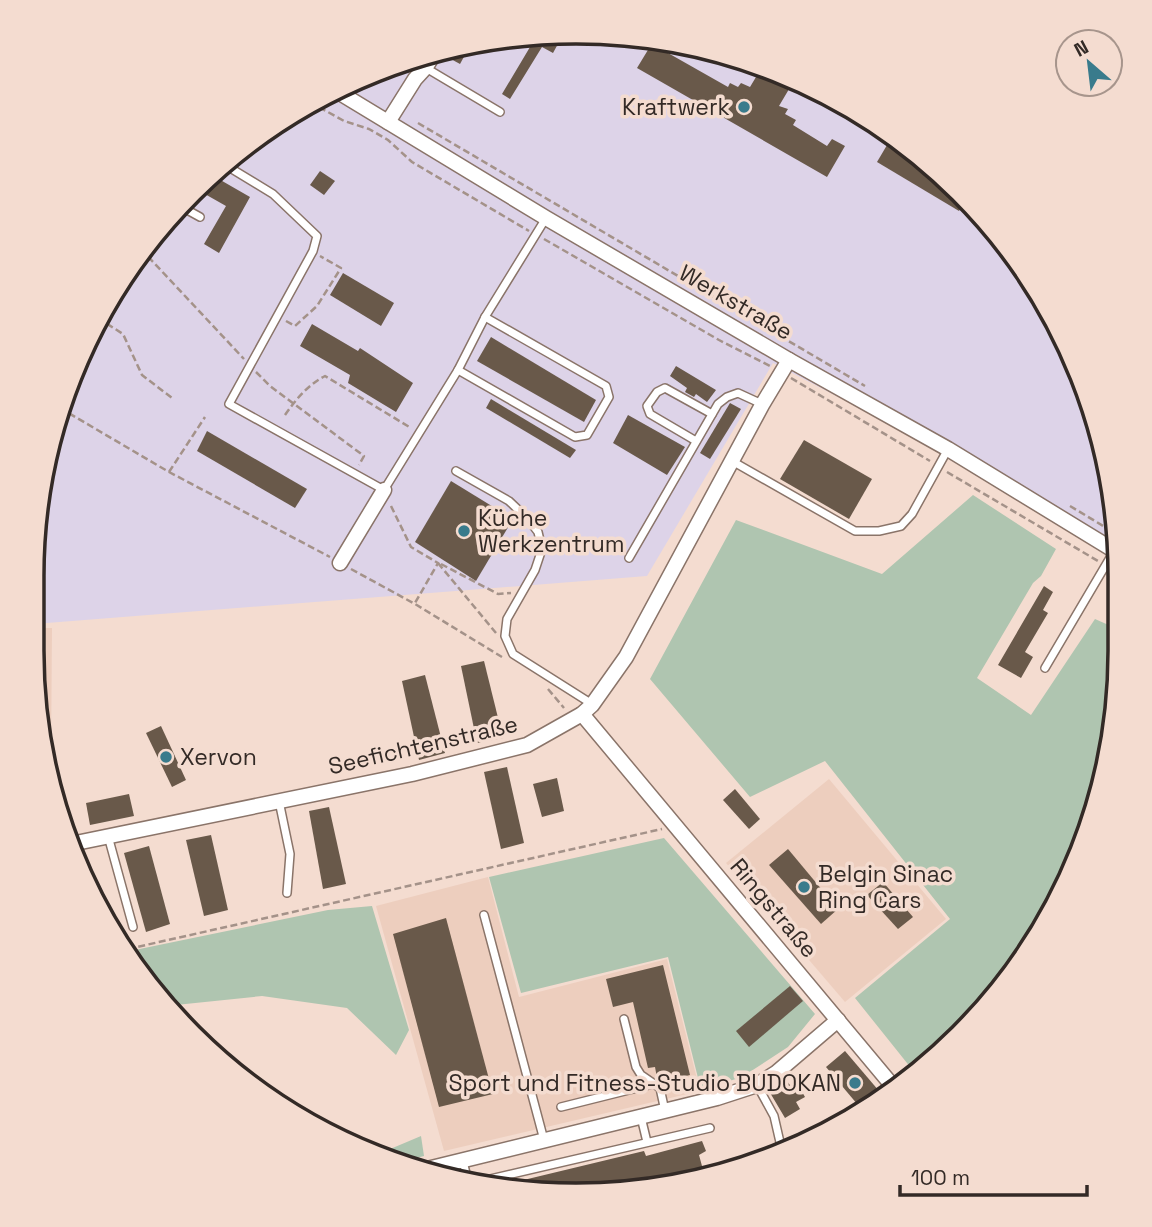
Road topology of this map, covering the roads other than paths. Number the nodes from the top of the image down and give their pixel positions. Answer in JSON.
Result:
{"nodes":[{"id":1,"x":430,"y":64,"type":"edge"},
{"id":2,"x":422,"y":67,"type":"edge"},
{"id":3,"x":346,"y":97,"type":"edge"},
{"id":4,"x":500,"y":113,"type":"dead end"},
{"id":5,"x":388,"y":122,"type":"junction"},
{"id":6,"x":233,"y":170,"type":"edge"},
{"id":7,"x":189,"y":211,"type":"edge"},
{"id":8,"x":200,"y":217,"type":"dead end"},
{"id":9,"x":546,"y":218,"type":"junction"},
{"id":10,"x":485,"y":317,"type":"junction"},
{"id":11,"x":785,"y":366,"type":"junction"},
{"id":12,"x":458,"y":370,"type":"junction"},
{"id":13,"x":762,"y":405,"type":"junction"},
{"id":14,"x":712,"y":415,"type":"junction"},
{"id":15,"x":696,"y":441,"type":"junction"},
{"id":16,"x":948,"y":449,"type":"junction"},
{"id":17,"x":732,"y":461,"type":"junction"},
{"id":18,"x":456,"y":471,"type":"dead end"},
{"id":19,"x":382,"y":494,"type":"junction"},
{"id":20,"x":1107,"y":546,"type":"edge"},
{"id":21,"x":629,"y":558,"type":"dead end"},
{"id":22,"x":340,"y":563,"type":"road end"},
{"id":23,"x":1108,"y":563,"type":"edge"},
{"id":24,"x":1045,"y":668,"type":"dead end"},
{"id":25,"x":583,"y":712,"type":"junction"},
{"id":26,"x":279,"y":801,"type":"junction"},
{"id":27,"x":108,"y":836,"type":"junction"},
{"id":28,"x":79,"y":842,"type":"edge"},
{"id":29,"x":287,"y":893,"type":"dead end"},
{"id":30,"x":484,"y":915,"type":"dead end"},
{"id":31,"x":132,"y":927,"type":"dead end"},
{"id":32,"x":624,"y":1019,"type":"dead end"},
{"id":33,"x":838,"y":1020,"type":"junction"},
{"id":34,"x":889,"y":1081,"type":"edge"},
{"id":35,"x":653,"y":1084,"type":"junction"},
{"id":36,"x":757,"y":1085,"type":"junction"},
{"id":37,"x":561,"y":1107,"type":"dead end"},
{"id":38,"x":665,"y":1111,"type":"junction"},
{"id":39,"x":641,"y":1116,"type":"junction"},
{"id":40,"x":710,"y":1128,"type":"dead end"},
{"id":41,"x":544,"y":1141,"type":"junction"},
{"id":42,"x":647,"y":1142,"type":"junction"},
{"id":43,"x":780,"y":1143,"type":"edge"},
{"id":44,"x":463,"y":1161,"type":"junction"},
{"id":45,"x":442,"y":1166,"type":"edge"},
{"id":46,"x":466,"y":1172,"type":"edge"},
{"id":47,"x":496,"y":1177,"type":"edge"}],
"edges":[{"from":1,"to":4,"type":"lane"},
{"from":2,"to":5,"type":"street"},
{"from":3,"to":5,"type":"street","name":"Werkstraße"},
{"from":5,"to":9,"type":"street","name":"Werkstraße"},
{"from":6,"to":19,"type":"lane"},
{"from":7,"to":8,"type":"lane"},
{"from":9,"to":10,"type":"lane"},
{"from":9,"to":11,"type":"street","name":"Werkstraße"},
{"from":10,"to":12,"type":"lane"},
{"from":10,"to":12,"type":"lane"},
{"from":11,"to":13,"type":"street","name":"Seefichtenstraße"},
{"from":11,"to":16,"type":"street","name":"Werkstraße"},
{"from":12,"to":19,"type":"lane"},
{"from":13,"to":14,"type":"lane"},
{"from":13,"to":17,"type":"street","name":"Seefichtenstraße"},
{"from":14,"to":15,"type":"lane"},
{"from":14,"to":15,"type":"lane"},
{"from":15,"to":21,"type":"lane"},
{"from":16,"to":17,"type":"lane"},
{"from":16,"to":20,"type":"street","name":"Werkstraße"},
{"from":17,"to":25,"type":"street","name":"Seefichtenstraße"},
{"from":18,"to":25,"type":"lane"},
{"from":19,"to":22,"type":"street"},
{"from":23,"to":24,"type":"lane"},
{"from":25,"to":26,"type":"street","name":"Seefichtenstraße"},
{"from":25,"to":33,"type":"street","name":"Ringstraße"},
{"from":26,"to":27,"type":"street","name":"Seefichtenstraße"},
{"from":26,"to":29,"type":"lane"},
{"from":27,"to":28,"type":"street","name":"Seefichtenstraße"},
{"from":27,"to":31,"type":"lane"},
{"from":30,"to":41,"type":"lane"},
{"from":32,"to":35,"type":"lane"},
{"from":33,"to":34,"type":"street","name":"Ringstraße"},
{"from":33,"to":36,"type":"street"},
{"from":35,"to":37,"type":"lane"},
{"from":35,"to":38,"type":"lane"},
{"from":36,"to":38,"type":"street"},
{"from":36,"to":43,"type":"lane"},
{"from":38,"to":39,"type":"street"},
{"from":39,"to":41,"type":"street"},
{"from":39,"to":42,"type":"lane"},
{"from":40,"to":42,"type":"lane"},
{"from":41,"to":44,"type":"street"},
{"from":42,"to":47,"type":"lane"},
{"from":44,"to":45,"type":"street"},
{"from":44,"to":46,"type":"lane"}]}
